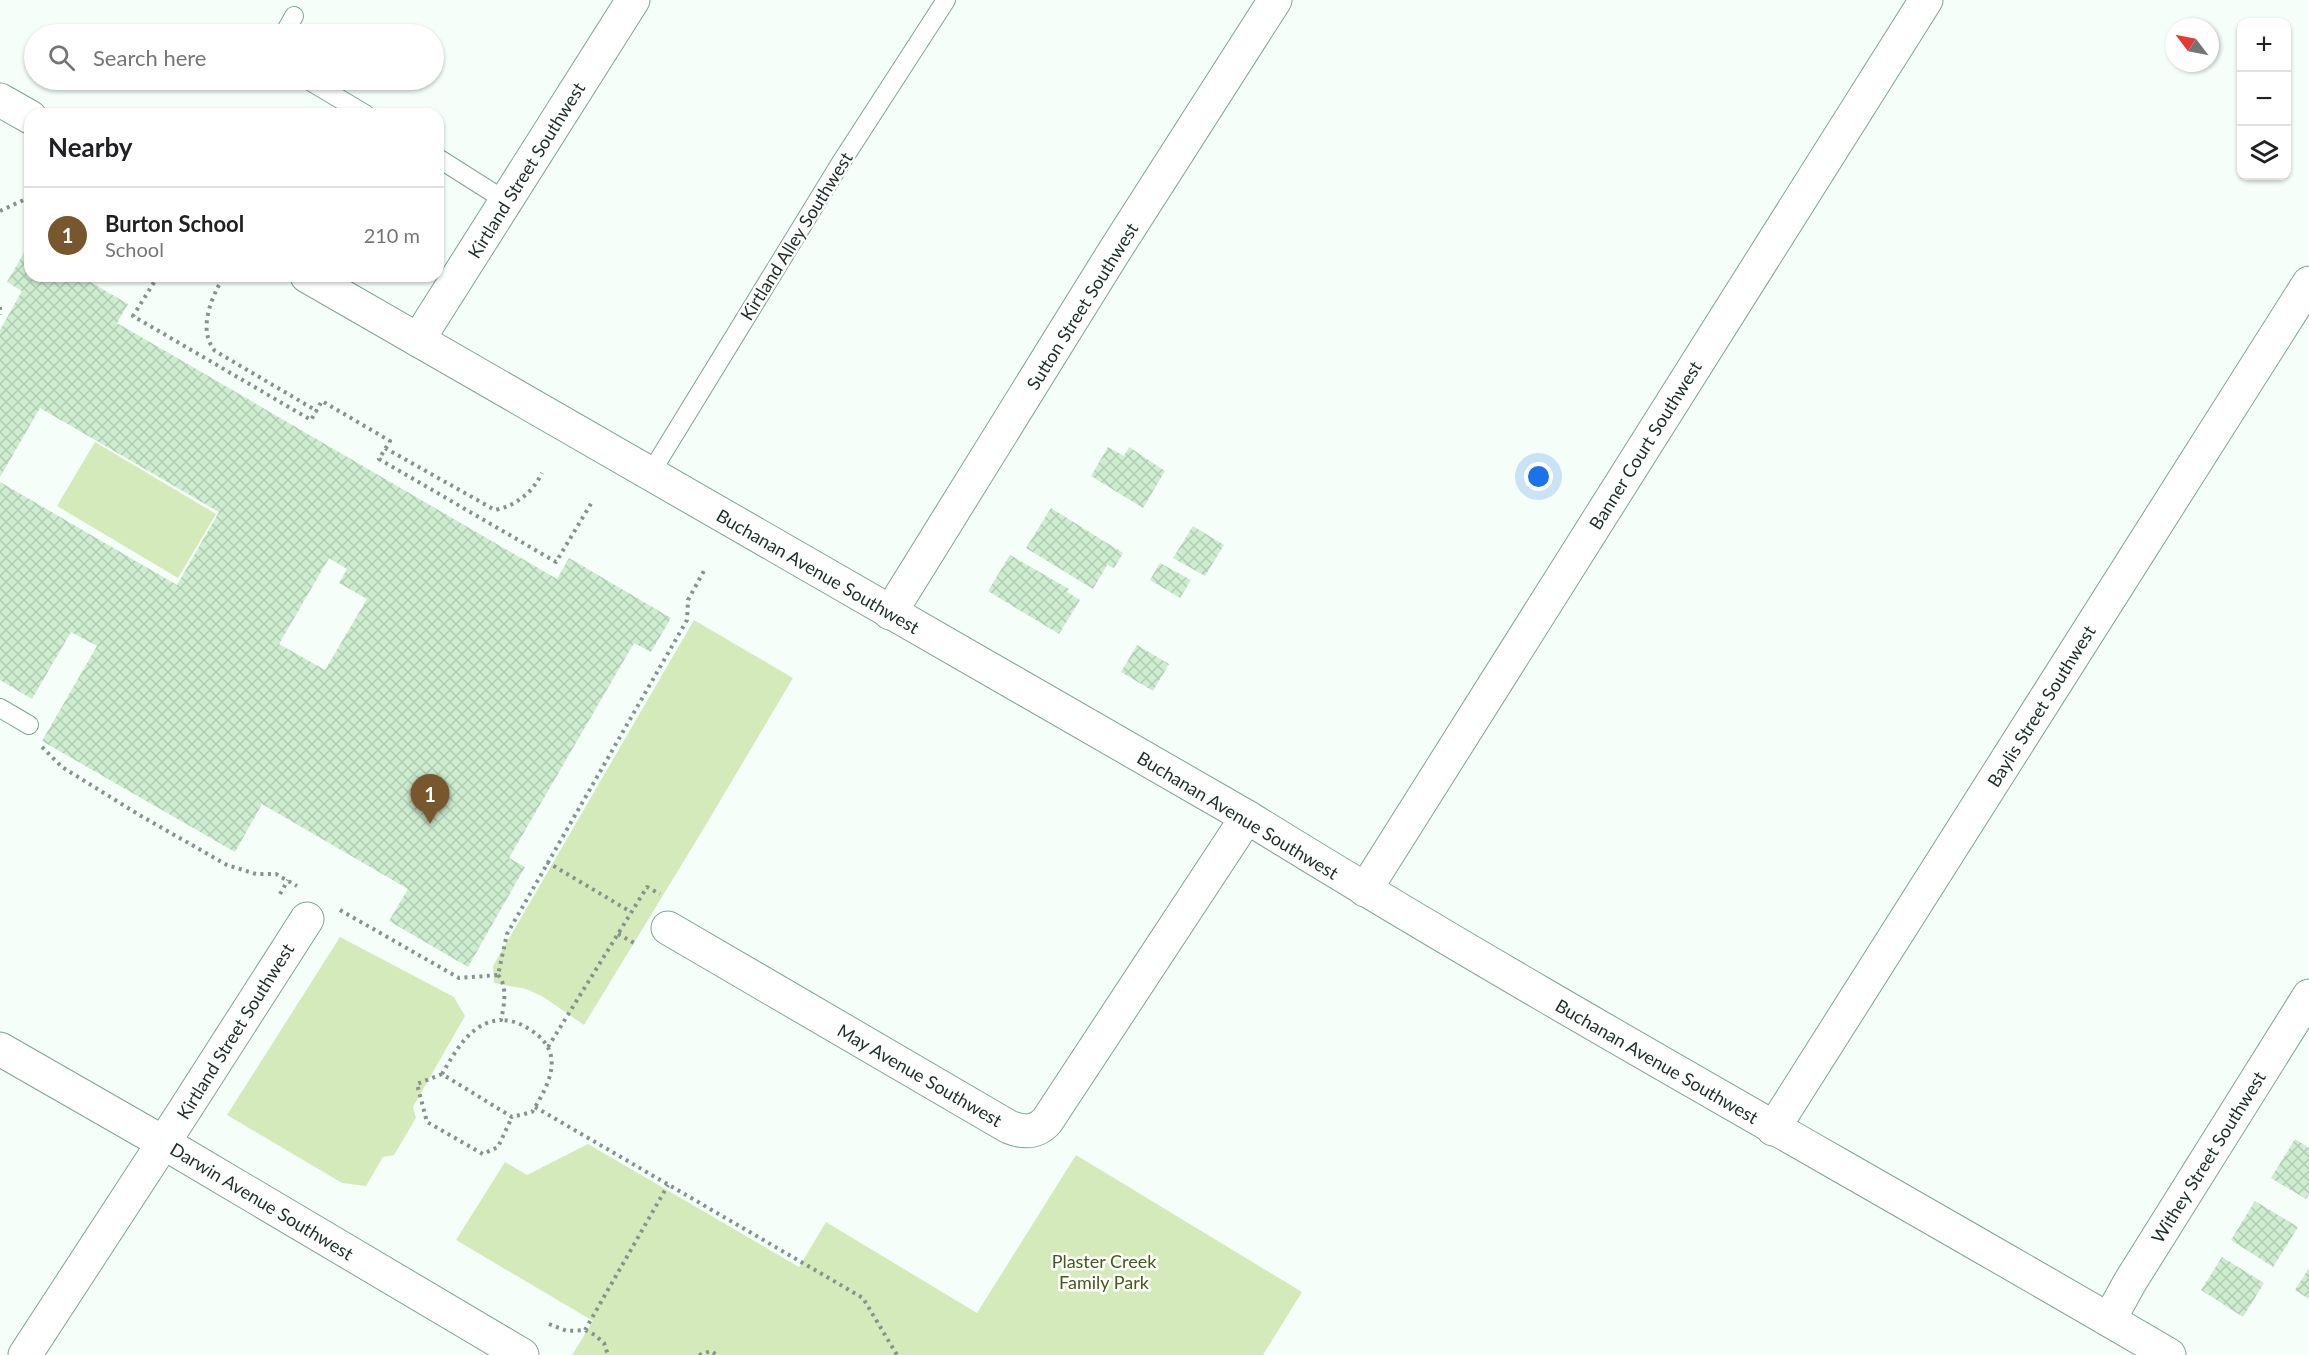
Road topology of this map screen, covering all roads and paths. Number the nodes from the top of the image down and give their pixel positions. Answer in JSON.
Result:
{"nodes":[{"id":1,"x":633,"y":0,"type":"edge"},
{"id":2,"x":946,"y":0,"type":"edge"},
{"id":3,"x":1275,"y":0,"type":"edge"},
{"id":4,"x":1926,"y":0,"type":"edge"},
{"id":5,"x":294,"y":16,"type":"dead end"},
{"id":6,"x":290,"y":24,"type":"edge"},
{"id":7,"x":325,"y":90,"type":"edge"},
{"id":8,"x":0,"y":100,"type":"edge"},
{"id":9,"x":355,"y":108,"type":"edge"},
{"id":10,"x":24,"y":114,"type":"edge"},
{"id":11,"x":444,"y":162,"type":"edge"},
{"id":12,"x":24,"y":200,"type":"edge"},
{"id":13,"x":506,"y":201,"type":"junction"},
{"id":14,"x":0,"y":211,"type":"edge"},
{"id":15,"x":154,"y":282,"type":"edge"},
{"id":16,"x":317,"y":282,"type":"edge"},
{"id":17,"x":2309,"y":283,"type":"edge"},
{"id":18,"x":219,"y":285,"type":"dead end"},
{"id":19,"x":0,"y":307,"type":"edge"},
{"id":20,"x":0,"y":315,"type":"edge"},
{"id":21,"x":418,"y":340,"type":"junction"},
{"id":22,"x":317,"y":411,"type":"junction"},
{"id":23,"x":385,"y":448,"type":"junction"},
{"id":24,"x":542,"y":473,"type":"dead end"},
{"id":25,"x":650,"y":474,"type":"junction"},
{"id":26,"x":592,"y":502,"type":"dead end"},
{"id":27,"x":705,"y":569,"type":"dead end"},
{"id":28,"x":890,"y":613,"type":"junction"},
{"id":29,"x":0,"y":708,"type":"edge"},
{"id":30,"x":29,"y":725,"type":"joint"},
{"id":31,"x":1246,"y":817,"type":"junction"},
{"id":32,"x":547,"y":862,"type":"junction"},
{"id":33,"x":288,"y":880,"type":"junction"},
{"id":34,"x":1365,"y":890,"type":"junction"},
{"id":35,"x":276,"y":900,"type":"dead end"},
{"id":36,"x":315,"y":905,"type":"junction"},
{"id":37,"x":632,"y":912,"type":"junction"},
{"id":38,"x":667,"y":913,"type":"joint"},
{"id":39,"x":618,"y":934,"type":"junction"},
{"id":40,"x":636,"y":945,"type":"dead end"},
{"id":41,"x":498,"y":975,"type":"junction"},
{"id":42,"x":2309,"y":996,"type":"edge"},
{"id":43,"x":501,"y":1020,"type":"junction"},
{"id":44,"x":548,"y":1047,"type":"junction"},
{"id":45,"x":0,"y":1049,"type":"edge"},
{"id":46,"x":442,"y":1074,"type":"junction"},
{"id":47,"x":535,"y":1107,"type":"junction"},
{"id":48,"x":512,"y":1117,"type":"junction"},
{"id":49,"x":1773,"y":1129,"type":"junction"},
{"id":50,"x":164,"y":1143,"type":"junction"},
{"id":51,"x":668,"y":1185,"type":"junction"},
{"id":52,"x":2109,"y":1320,"type":"junction"},
{"id":53,"x":549,"y":1324,"type":"dead end"},
{"id":54,"x":585,"y":1330,"type":"junction"},
{"id":55,"x":25,"y":1355,"type":"edge"},
{"id":56,"x":522,"y":1355,"type":"edge"},
{"id":57,"x":608,"y":1355,"type":"edge"},
{"id":58,"x":699,"y":1355,"type":"edge"},
{"id":59,"x":717,"y":1355,"type":"edge"},
{"id":60,"x":897,"y":1355,"type":"edge"},
{"id":61,"x":2169,"y":1355,"type":"edge"}],
"edges":[{"from":1,"to":13,"type":"street","name":"Kirtland Street Southwest"},
{"from":2,"to":25,"type":"lane","name":"Kirtland Alley Southwest"},
{"from":3,"to":28,"type":"street","name":"Sutton Street Southwest"},
{"from":4,"to":34,"type":"street","name":"Banner Court Southwest"},
{"from":5,"to":6,"type":"lane"},
{"from":7,"to":9,"type":"lane"},
{"from":8,"to":10,"type":"street"},
{"from":11,"to":13,"type":"lane"},
{"from":12,"to":14,"type":"path"},
{"from":13,"to":21,"type":"street","name":"Kirtland Street Southwest"},
{"from":15,"to":22,"type":"path"},
{"from":16,"to":21,"type":"street","name":"Buchanan Avenue Southwest"},
{"from":17,"to":49,"type":"street","name":"Baylis Street Southwest"},
{"from":18,"to":22,"type":"path"},
{"from":19,"to":20,"type":"path"},
{"from":21,"to":25,"type":"street","name":"Buchanan Avenue Southwest"},
{"from":22,"to":23,"type":"path"},
{"from":23,"to":24,"type":"path"},
{"from":23,"to":26,"type":"path"},
{"from":25,"to":28,"type":"street","name":"Buchanan Avenue Southwest"},
{"from":27,"to":32,"type":"path"},
{"from":28,"to":31,"type":"street","name":"Buchanan Avenue Southwest"},
{"from":29,"to":30,"type":"lane"},
{"from":30,"to":33,"type":"path"},
{"from":31,"to":34,"type":"street","name":"Buchanan Avenue Southwest"},
{"from":31,"to":38,"type":"street","name":"May Avenue Southwest"},
{"from":32,"to":37,"type":"path"},
{"from":32,"to":41,"type":"path"},
{"from":33,"to":35,"type":"path"},
{"from":33,"to":36,"type":"path"},
{"from":34,"to":49,"type":"street","name":"Buchanan Avenue Southwest"},
{"from":36,"to":41,"type":"path"},
{"from":36,"to":50,"type":"street","name":"Kirtland Street Southwest"},
{"from":37,"to":38,"type":"path"},
{"from":37,"to":39,"type":"path"},
{"from":39,"to":40,"type":"path"},
{"from":39,"to":44,"type":"path"},
{"from":41,"to":43,"type":"path"},
{"from":42,"to":52,"type":"street","name":"Withey Street Southwest"},
{"from":43,"to":44,"type":"path"},
{"from":43,"to":46,"type":"path"},
{"from":44,"to":47,"type":"path"},
{"from":45,"to":50,"type":"street","name":"Darwin Avenue Southwest"},
{"from":46,"to":48,"type":"path"},
{"from":46,"to":48,"type":"path"},
{"from":47,"to":48,"type":"path"},
{"from":47,"to":51,"type":"path"},
{"from":49,"to":52,"type":"street","name":"Buchanan Avenue Southwest"},
{"from":50,"to":55,"type":"street","name":"Kirtland Street Southwest"},
{"from":50,"to":56,"type":"street","name":"Darwin Avenue Southwest"},
{"from":51,"to":54,"type":"path"},
{"from":51,"to":60,"type":"path"},
{"from":52,"to":61,"type":"street","name":"Buchanan Avenue Southwest"},
{"from":53,"to":54,"type":"path"},
{"from":54,"to":57,"type":"path"},
{"from":58,"to":59,"type":"path"}]}
